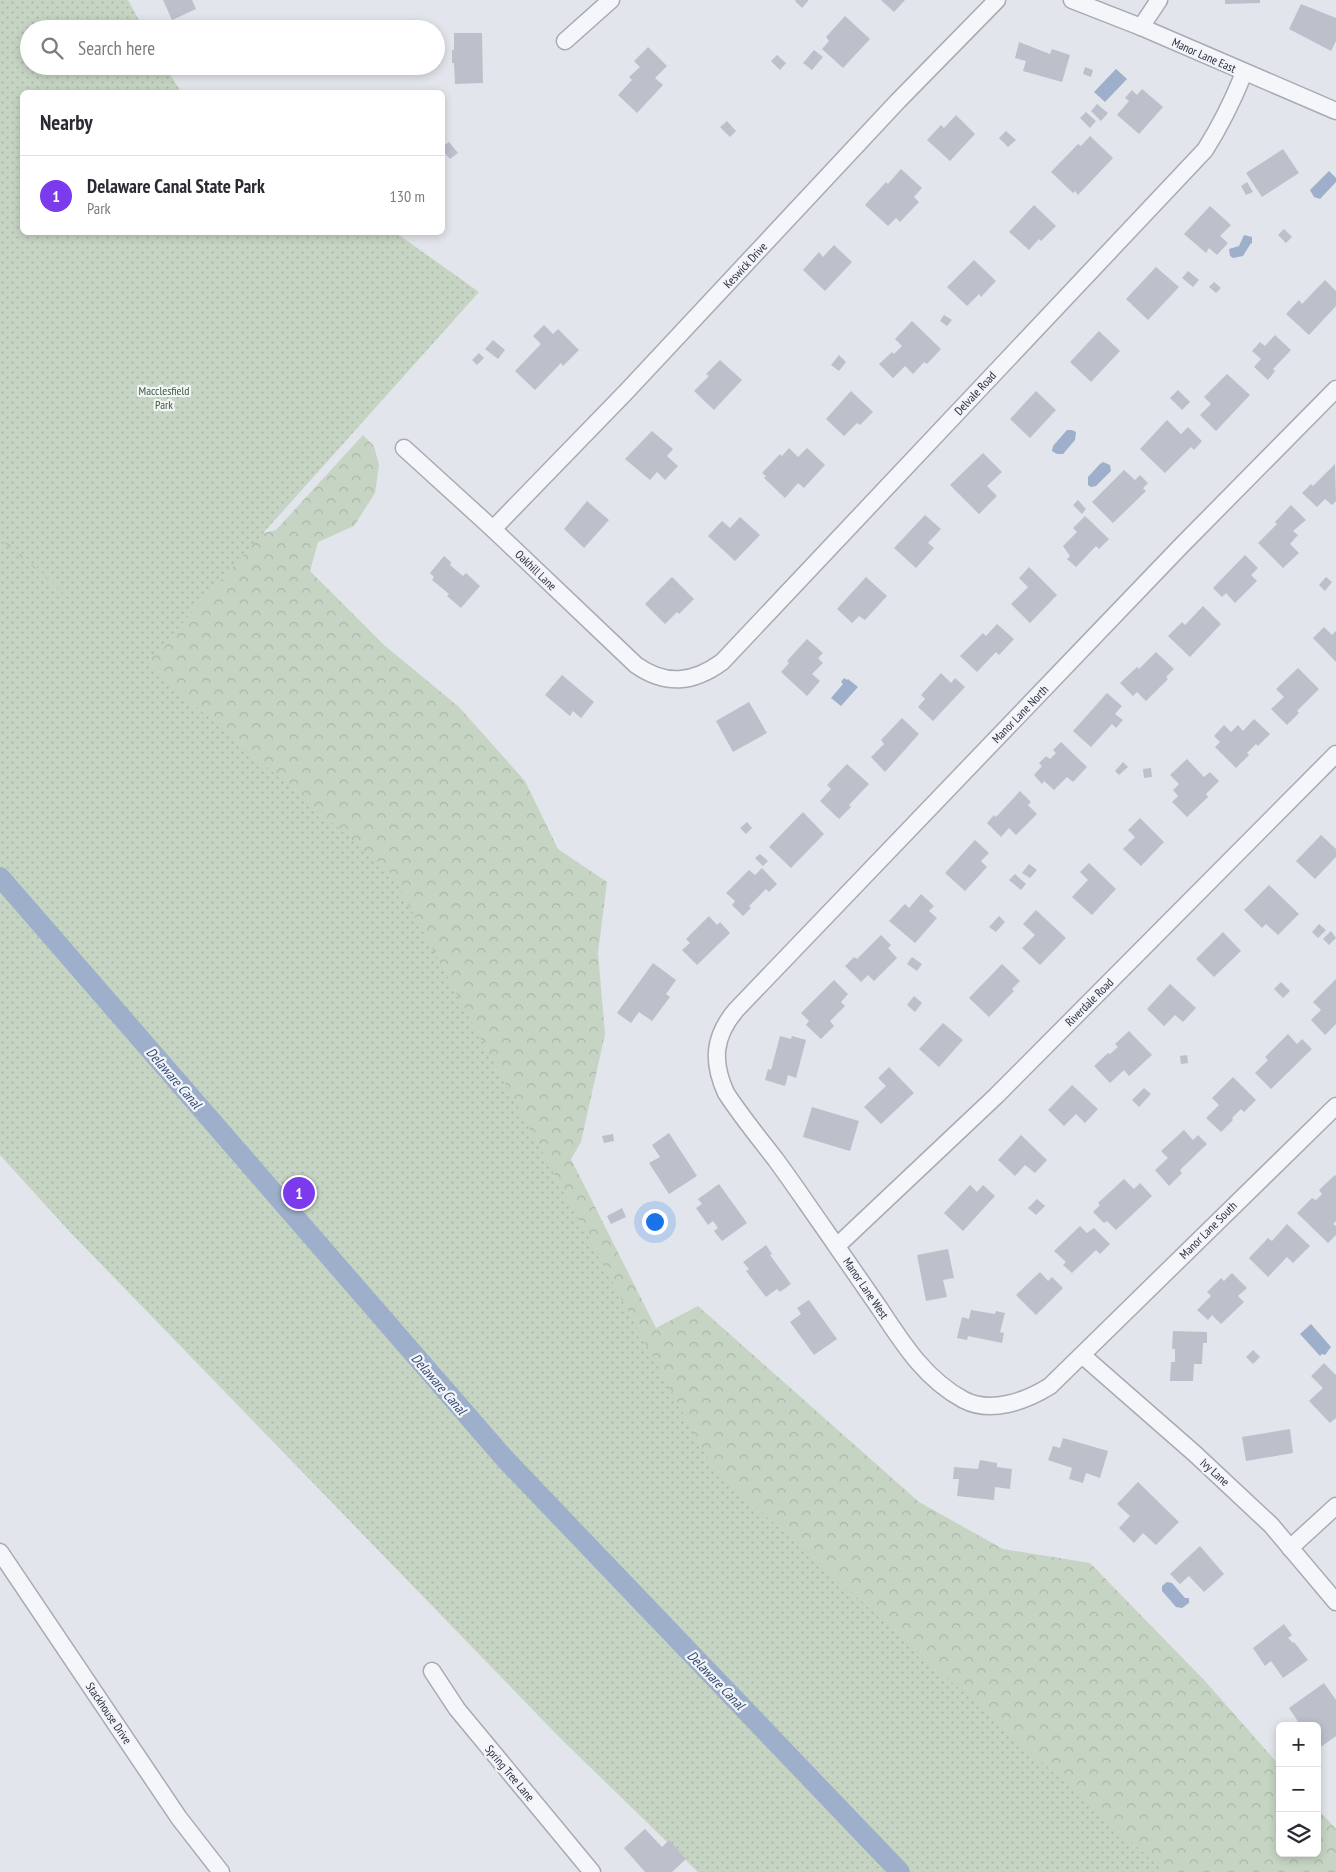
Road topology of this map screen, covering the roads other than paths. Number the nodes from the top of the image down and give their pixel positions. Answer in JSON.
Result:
{"nodes":[{"id":1,"x":611,"y":0,"type":"edge"},
{"id":2,"x":997,"y":0,"type":"edge"},
{"id":3,"x":1072,"y":0,"type":"edge"},
{"id":4,"x":1159,"y":0,"type":"edge"},
{"id":5,"x":1141,"y":27,"type":"junction"},
{"id":6,"x":565,"y":41,"type":"dead end"},
{"id":7,"x":1244,"y":73,"type":"junction"},
{"id":8,"x":1336,"y":111,"type":"edge"},
{"id":9,"x":1336,"y":389,"type":"edge"},
{"id":10,"x":404,"y":448,"type":"dead end"},
{"id":11,"x":493,"y":529,"type":"junction"},
{"id":12,"x":674,"y":680,"type":"joint"},
{"id":13,"x":1336,"y":754,"type":"edge"},
{"id":14,"x":717,"y":1049,"type":"joint"},
{"id":15,"x":1336,"y":1106,"type":"edge"},
{"id":16,"x":837,"y":1246,"type":"junction"},
{"id":17,"x":1082,"y":1355,"type":"junction"},
{"id":18,"x":1336,"y":1506,"type":"edge"},
{"id":19,"x":1290,"y":1548,"type":"junction"},
{"id":20,"x":0,"y":1552,"type":"edge"},
{"id":21,"x":1336,"y":1602,"type":"edge"},
{"id":22,"x":432,"y":1671,"type":"dead end"},
{"id":23,"x":221,"y":1872,"type":"edge"},
{"id":24,"x":592,"y":1872,"type":"edge"}],
"edges":[{"from":1,"to":6,"type":"street"},
{"from":2,"to":11,"type":"street","name":"Keswick Drive"},
{"from":3,"to":5,"type":"street","name":"Manor Lane East"},
{"from":4,"to":5,"type":"street"},
{"from":5,"to":7,"type":"street","name":"Manor Lane East"},
{"from":7,"to":8,"type":"street","name":"Manor Lane East"},
{"from":7,"to":12,"type":"street","name":"Delvale Road"},
{"from":9,"to":14,"type":"street","name":"Manor Lane North"},
{"from":10,"to":11,"type":"street","name":"Oakhill Lane"},
{"from":11,"to":12,"type":"street","name":"Oakhill Lane"},
{"from":13,"to":16,"type":"street","name":"Riverdale Road"},
{"from":14,"to":16,"type":"street","name":"Manor Lane West"},
{"from":15,"to":17,"type":"street","name":"Manor Lane South"},
{"from":16,"to":17,"type":"street","name":"Manor Lane West"},
{"from":17,"to":19,"type":"street","name":"Ivy Lane"},
{"from":18,"to":19,"type":"street"},
{"from":19,"to":21,"type":"street","name":"Ivy Lane"},
{"from":20,"to":23,"type":"street","name":"Stackhouse Drive"},
{"from":22,"to":24,"type":"street","name":"Spring Tree Lane"}]}
